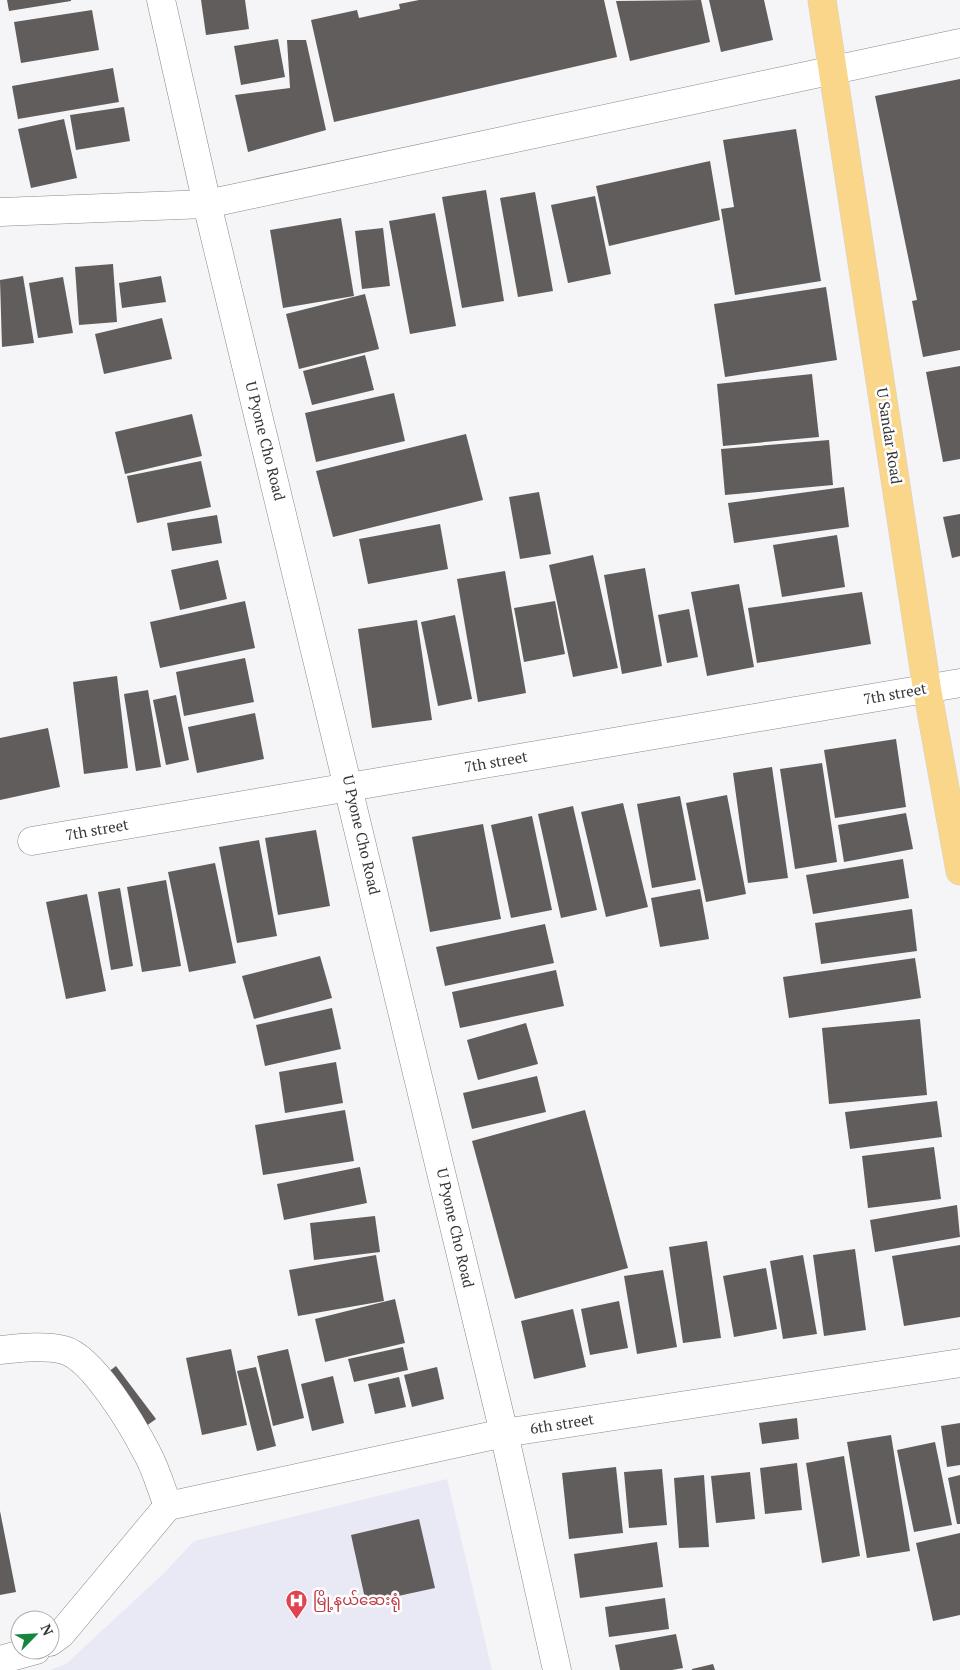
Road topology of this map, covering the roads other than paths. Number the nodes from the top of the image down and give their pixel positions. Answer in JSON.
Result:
{"nodes":[{"id":1,"x":161,"y":0,"type":"edge"},
{"id":2,"x":822,"y":0,"type":"edge"},
{"id":3,"x":960,"y":43,"type":"edge"},
{"id":4,"x":832,"y":70,"type":"junction"},
{"id":5,"x":207,"y":204,"type":"junction"},
{"id":6,"x":0,"y":212,"type":"edge"},
{"id":7,"x":960,"y":683,"type":"edge"},
{"id":8,"x":927,"y":688,"type":"junction"},
{"id":9,"x":350,"y":787,"type":"junction"},
{"id":10,"x":32,"y":841,"type":"dead end"},
{"id":11,"x":960,"y":872,"type":"edge"},
{"id":12,"x":0,"y":1350,"type":"edge"},
{"id":13,"x":960,"y":1363,"type":"edge"},
{"id":14,"x":504,"y":1433,"type":"junction"},
{"id":15,"x":168,"y":1506,"type":"junction"},
{"id":16,"x":60,"y":1635,"type":"edge"},
{"id":17,"x":557,"y":1670,"type":"edge"}],
"edges":[{"from":1,"to":5,"type":"street","name":"U Pyone Cho Road"},
{"from":2,"to":4,"type":"main road","name":"U Sandar Road"},
{"from":3,"to":4,"type":"street"},
{"from":4,"to":5,"type":"street"},
{"from":4,"to":8,"type":"main road","name":"U Sandar Road"},
{"from":5,"to":6,"type":"street"},
{"from":5,"to":9,"type":"street","name":"U Pyone Cho Road"},
{"from":7,"to":8,"type":"street","name":"7th street"},
{"from":8,"to":9,"type":"street","name":"7th street"},
{"from":8,"to":11,"type":"main road","name":"U Sandar Road"},
{"from":9,"to":10,"type":"street","name":"7th street"},
{"from":9,"to":14,"type":"street","name":"U Pyone Cho Road"},
{"from":12,"to":15,"type":"street"},
{"from":13,"to":14,"type":"street","name":"6th street"},
{"from":14,"to":15,"type":"street","name":"6th street"},
{"from":14,"to":17,"type":"street","name":"U Pyone Cho Road"},
{"from":15,"to":16,"type":"street"}]}
